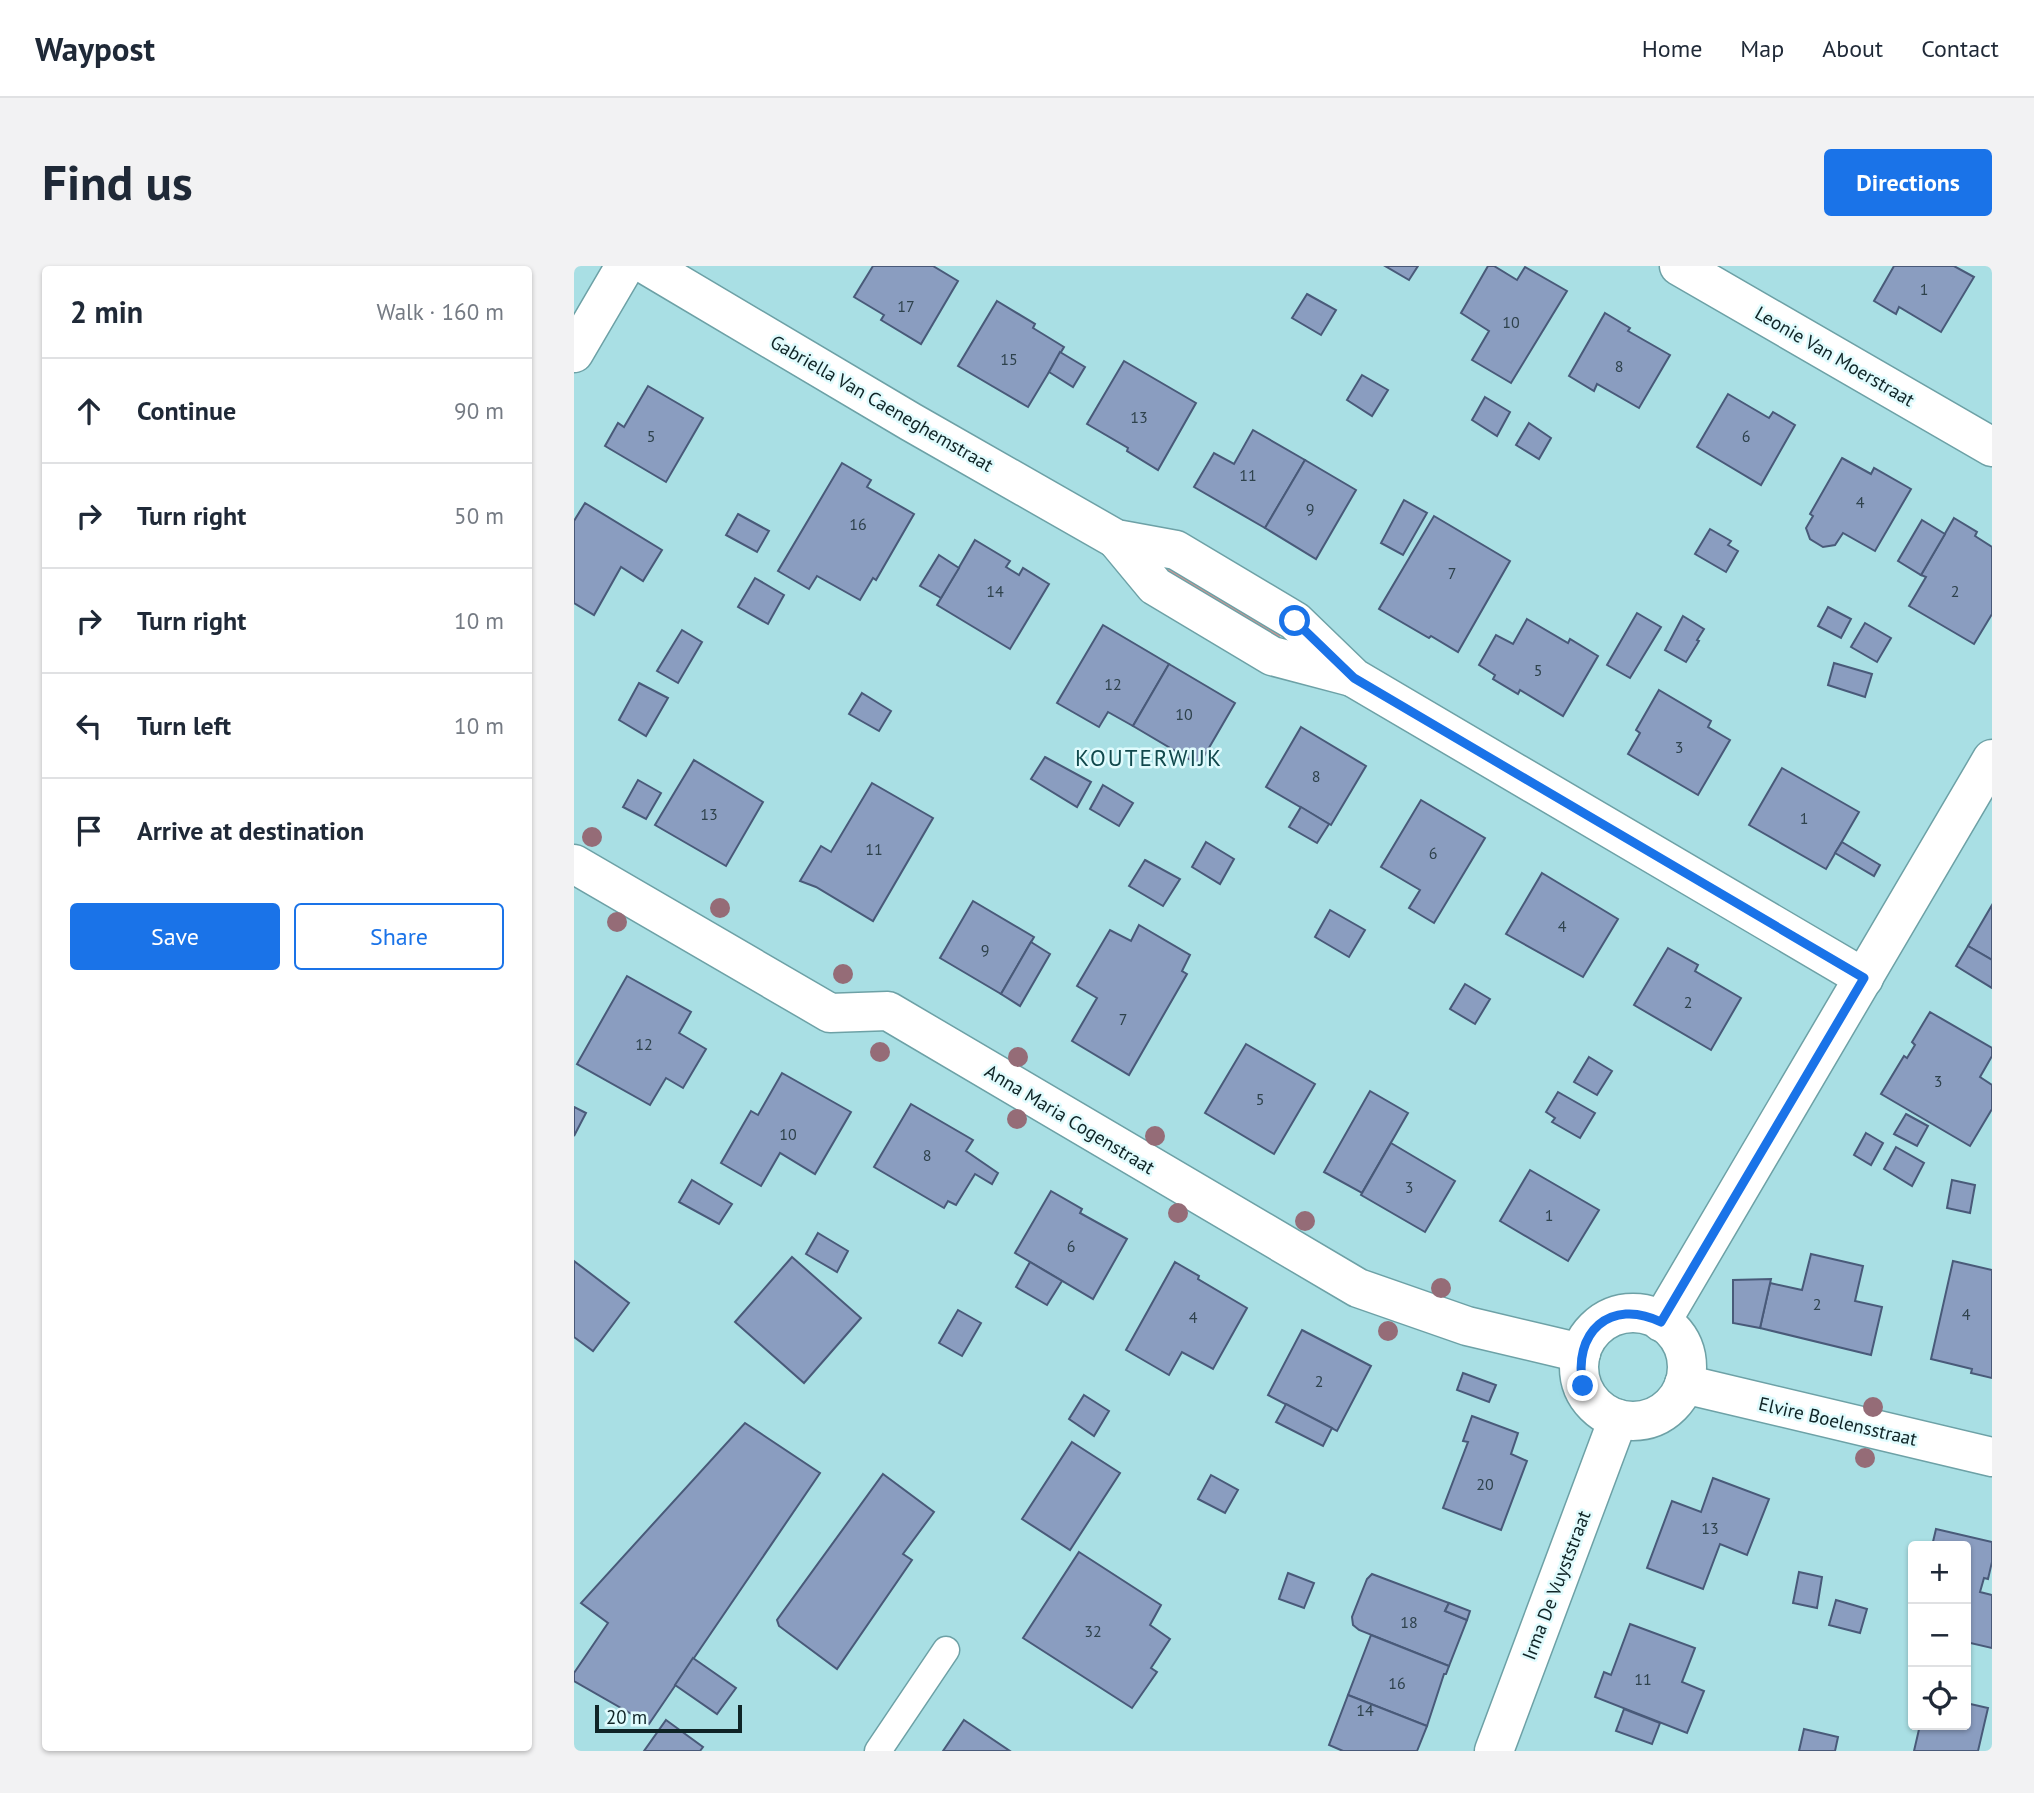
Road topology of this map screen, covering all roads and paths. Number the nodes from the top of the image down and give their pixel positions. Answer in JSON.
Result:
{"nodes":[{"id":1,"x":625,"y":266,"type":"edge"},
{"id":2,"x":648,"y":266,"type":"edge"},
{"id":3,"x":1679,"y":266,"type":"edge"},
{"id":4,"x":574,"y":353,"type":"edge"},
{"id":5,"x":1992,"y":447,"type":"edge"},
{"id":6,"x":1992,"y":759,"type":"edge"},
{"id":7,"x":574,"y":864,"type":"edge"},
{"id":8,"x":1864,"y":978,"type":"junction"},
{"id":9,"x":1661,"y":1322,"type":"junction"},
{"id":10,"x":1581,"y":1353,"type":"junction"},
{"id":11,"x":1684,"y":1384,"type":"junction"},
{"id":12,"x":1618,"y":1419,"type":"junction"},
{"id":13,"x":1992,"y":1457,"type":"edge"},
{"id":14,"x":946,"y":1650,"type":"dead end"},
{"id":15,"x":878,"y":1751,"type":"edge"},
{"id":16,"x":1494,"y":1751,"type":"edge"}],
"edges":[{"from":1,"to":4,"type":"street"},
{"from":2,"to":8,"type":"street","name":"Gabriella Van Caeneghemstraat"},
{"from":3,"to":5,"type":"street","name":"Leonie Van Moerstraat"},
{"from":6,"to":8,"type":"street"},
{"from":7,"to":10,"type":"street","name":"Anna Maria Cogenstraat"},
{"from":8,"to":9,"type":"street"},
{"from":9,"to":10,"type":"street"},
{"from":9,"to":11,"type":"street"},
{"from":10,"to":12,"type":"street"},
{"from":11,"to":12,"type":"street"},
{"from":11,"to":13,"type":"street","name":"Elvire Boelensstraat"},
{"from":12,"to":16,"type":"street","name":"Irma De Vuyststraat"},
{"from":14,"to":15,"type":"lane"}]}
